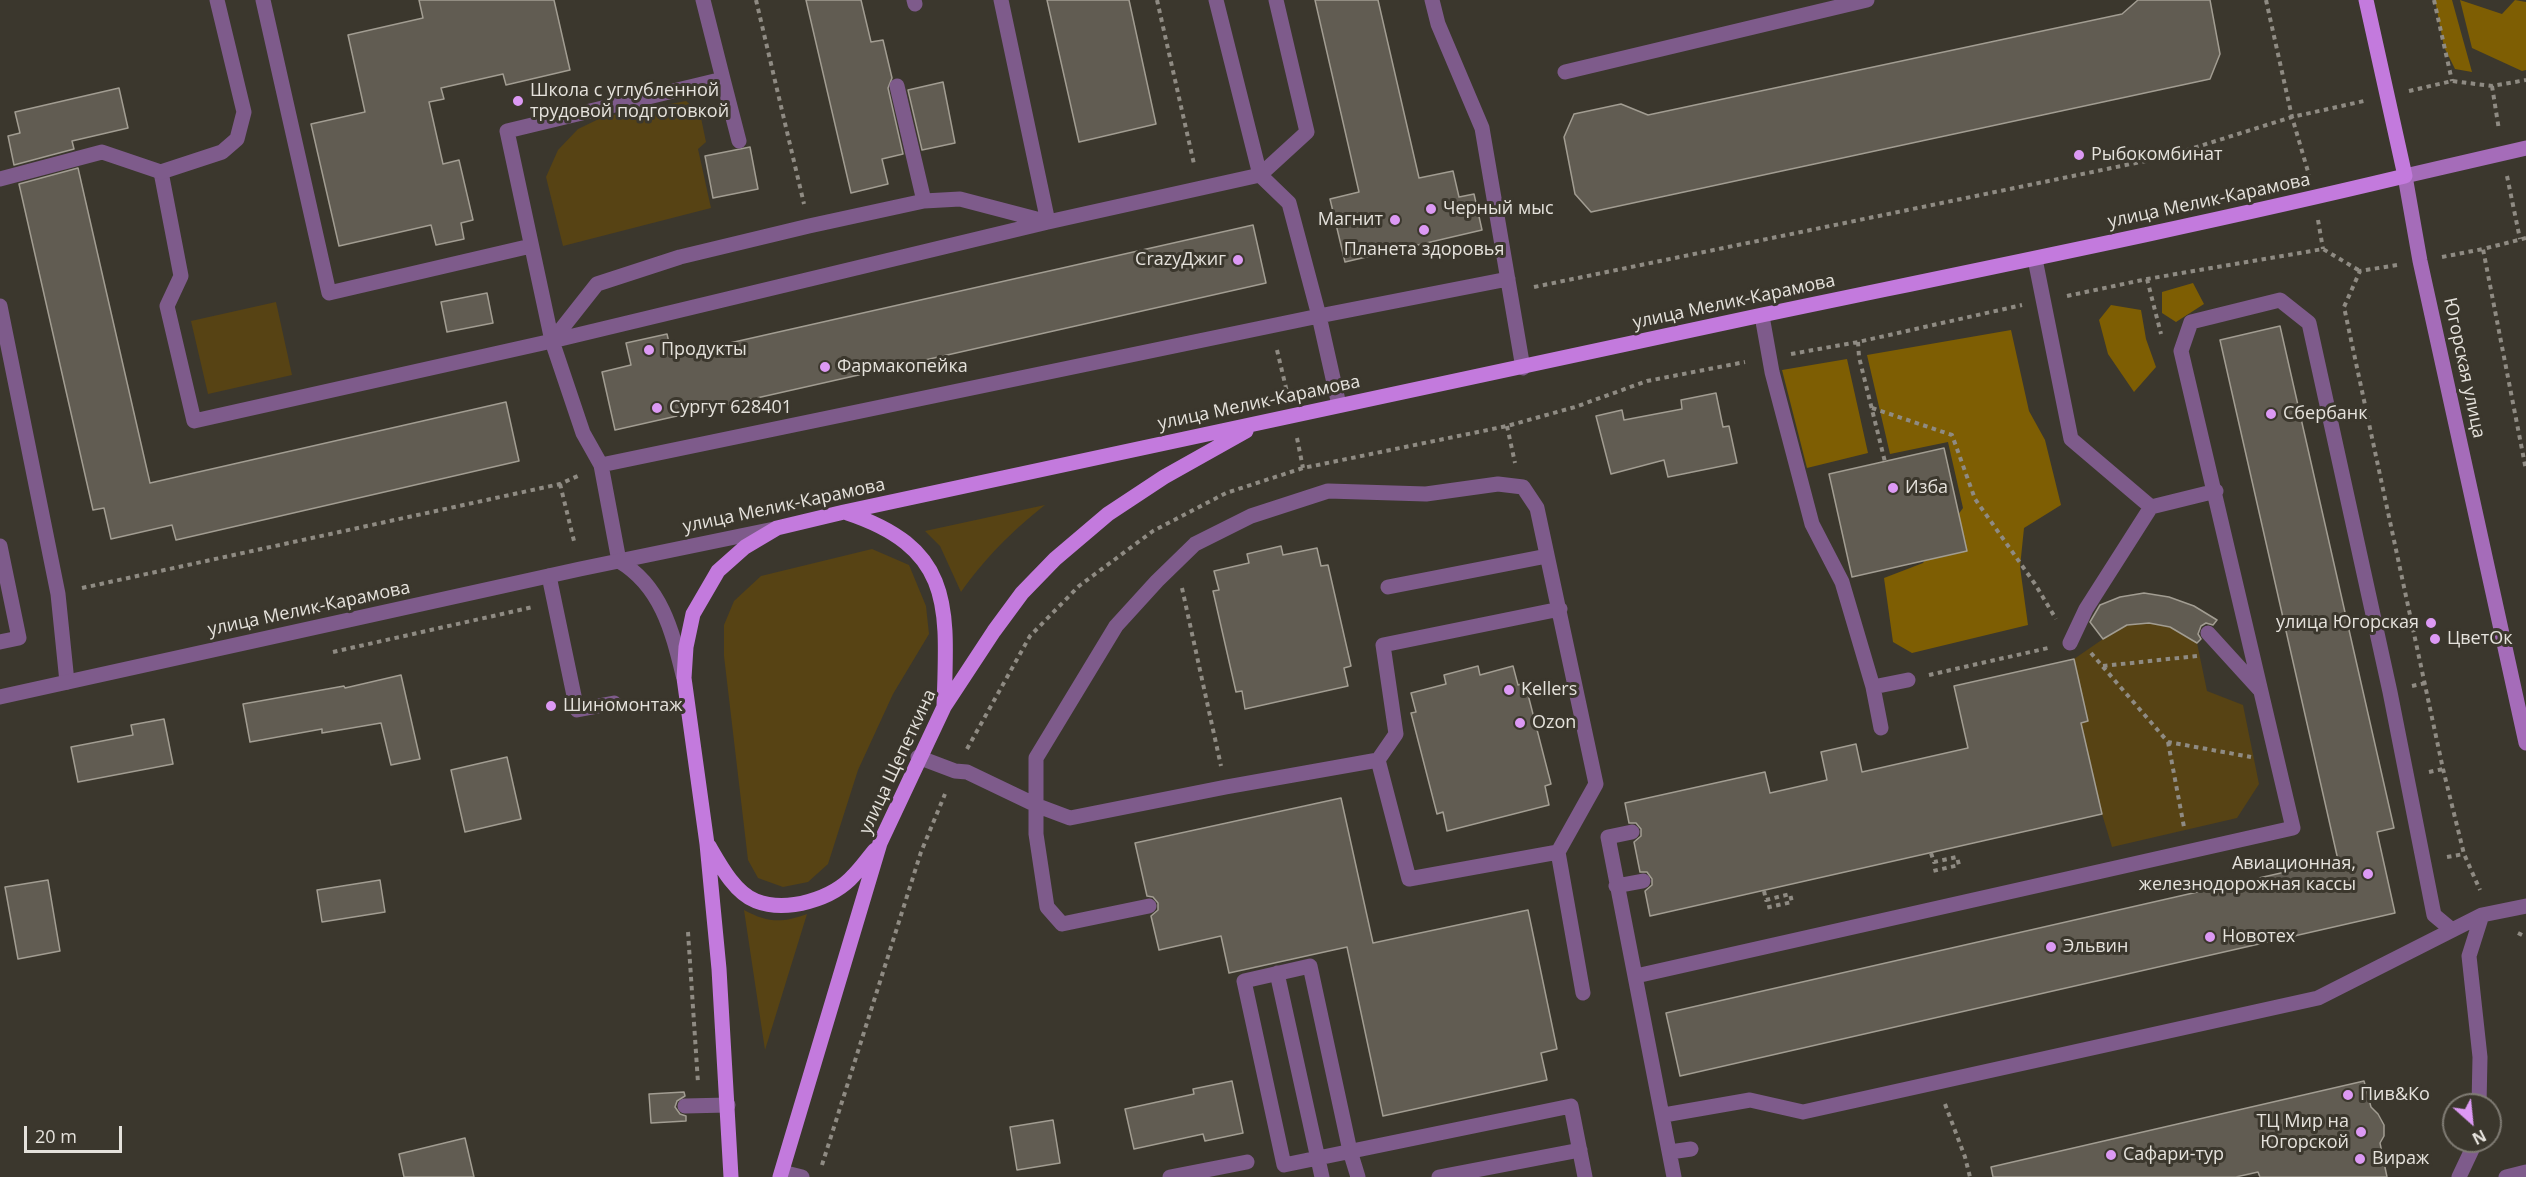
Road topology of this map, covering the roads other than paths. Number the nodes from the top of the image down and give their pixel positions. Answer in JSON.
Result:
{"nodes":[{"id":1,"x":218,"y":0,"type":"edge"},
{"id":2,"x":262,"y":0,"type":"edge"},
{"id":3,"x":703,"y":0,"type":"edge"},
{"id":4,"x":1001,"y":0,"type":"edge"},
{"id":5,"x":1216,"y":0,"type":"edge"},
{"id":6,"x":1276,"y":0,"type":"edge"},
{"id":7,"x":1432,"y":0,"type":"edge"},
{"id":8,"x":1867,"y":0,"type":"edge"},
{"id":9,"x":2366,"y":0,"type":"edge"},
{"id":10,"x":1565,"y":72,"type":"dead end"},
{"id":11,"x":723,"y":79,"type":"junction"},
{"id":12,"x":897,"y":86,"type":"dead end"},
{"id":13,"x":738,"y":141,"type":"dead end"},
{"id":14,"x":2526,"y":148,"type":"edge"},
{"id":15,"x":161,"y":172,"type":"junction"},
{"id":16,"x":1260,"y":175,"type":"junction"},
{"id":17,"x":2405,"y":176,"type":"junction"},
{"id":18,"x":0,"y":179,"type":"edge"},
{"id":19,"x":924,"y":201,"type":"junction"},
{"id":20,"x":1048,"y":222,"type":"junction"},
{"id":21,"x":531,"y":246,"type":"junction"},
{"id":22,"x":2035,"y":259,"type":"junction"},
{"id":23,"x":1509,"y":286,"type":"junction"},
{"id":24,"x":0,"y":306,"type":"edge"},
{"id":25,"x":1762,"y":315,"type":"junction"},
{"id":26,"x":1319,"y":316,"type":"junction"},
{"id":27,"x":552,"y":340,"type":"junction"},
{"id":28,"x":1523,"y":368,"type":"junction"},
{"id":29,"x":6,"y":369,"type":"edge"},
{"id":30,"x":1339,"y":405,"type":"junction"},
{"id":31,"x":1259,"y":423,"type":"junction"},
{"id":32,"x":601,"y":465,"type":"junction"},
{"id":33,"x":2216,"y":491,"type":"junction"},
{"id":34,"x":2151,"y":507,"type":"junction"},
{"id":35,"x":844,"y":512,"type":"junction"},
{"id":36,"x":777,"y":528,"type":"junction"},
{"id":37,"x":0,"y":546,"type":"edge"},
{"id":38,"x":1548,"y":556,"type":"junction"},
{"id":39,"x":619,"y":561,"type":"junction"},
{"id":40,"x":549,"y":576,"type":"junction"},
{"id":41,"x":1389,"y":587,"type":"dead end"},
{"id":42,"x":1560,"y":609,"type":"junction"},
{"id":43,"x":2208,"y":633,"type":"dead end"},
{"id":44,"x":0,"y":642,"type":"edge"},
{"id":45,"x":2070,"y":643,"type":"road end"},
{"id":46,"x":684,"y":678,"type":"junction"},
{"id":47,"x":1908,"y":680,"type":"dead end"},
{"id":48,"x":68,"y":682,"type":"junction"},
{"id":49,"x":1873,"y":687,"type":"junction"},
{"id":50,"x":2261,"y":691,"type":"junction"},
{"id":51,"x":0,"y":697,"type":"edge"},
{"id":52,"x":614,"y":703,"type":"dead end"},
{"id":53,"x":944,"y":706,"type":"junction"},
{"id":54,"x":1881,"y":728,"type":"dead end"},
{"id":55,"x":2526,"y":743,"type":"edge"},
{"id":56,"x":918,"y":758,"type":"junction"},
{"id":57,"x":1378,"y":760,"type":"junction"},
{"id":58,"x":1038,"y":806,"type":"junction"},
{"id":59,"x":1632,"y":832,"type":"dead end"},
{"id":60,"x":880,"y":843,"type":"junction"},
{"id":61,"x":707,"y":844,"type":"junction"},
{"id":62,"x":1558,"y":852,"type":"junction"},
{"id":63,"x":1642,"y":881,"type":"dead end"},
{"id":64,"x":1616,"y":886,"type":"junction"},
{"id":65,"x":1149,"y":906,"type":"dead end"},
{"id":66,"x":2526,"y":906,"type":"edge"},
{"id":67,"x":2482,"y":915,"type":"junction"},
{"id":68,"x":2452,"y":930,"type":"junction"},
{"id":69,"x":1277,"y":973,"type":"junction"},
{"id":70,"x":1636,"y":976,"type":"junction"},
{"id":71,"x":1583,"y":993,"type":"dead end"},
{"id":72,"x":2479,"y":1093,"type":"edge"},
{"id":73,"x":728,"y":1105,"type":"junction"},
{"id":74,"x":692,"y":1106,"type":"road end"},
{"id":75,"x":1664,"y":1115,"type":"junction"},
{"id":76,"x":1691,"y":1149,"type":"dead end"},
{"id":77,"x":1580,"y":1150,"type":"junction"},
{"id":78,"x":1350,"y":1151,"type":"junction"},
{"id":79,"x":1670,"y":1152,"type":"junction"},
{"id":80,"x":2470,"y":1153,"type":"edge"},
{"id":81,"x":1317,"y":1158,"type":"junction"},
{"id":82,"x":1247,"y":1162,"type":"dead end"},
{"id":83,"x":2526,"y":1172,"type":"edge"},
{"id":84,"x":781,"y":1174,"type":"edge"},
{"id":85,"x":731,"y":1177,"type":"edge"},
{"id":86,"x":802,"y":1177,"type":"edge"},
{"id":87,"x":1170,"y":1177,"type":"edge"},
{"id":88,"x":1322,"y":1177,"type":"edge"},
{"id":89,"x":1358,"y":1177,"type":"edge"},
{"id":90,"x":1439,"y":1177,"type":"edge"},
{"id":91,"x":1585,"y":1177,"type":"edge"},
{"id":92,"x":1674,"y":1177,"type":"edge"},
{"id":93,"x":2458,"y":1177,"type":"edge"},
{"id":94,"x":2506,"y":1177,"type":"edge"}],
"edges":[{"from":1,"to":15,"type":"street"},
{"from":2,"to":21,"type":"street"},
{"from":3,"to":11,"type":"street"},
{"from":4,"to":20,"type":"street"},
{"from":5,"to":16,"type":"street"},
{"from":6,"to":16,"type":"street"},
{"from":7,"to":23,"type":"street"},
{"from":8,"to":10,"type":"street"},
{"from":9,"to":17,"type":"main road","name":"Югорская улица"},
{"from":11,"to":13,"type":"street"},
{"from":11,"to":21,"type":"street"},
{"from":12,"to":19,"type":"street"},
{"from":14,"to":17,"type":"main road","name":"улица Мелик-Карамова"},
{"from":15,"to":18,"type":"street"},
{"from":15,"to":27,"type":"street"},
{"from":16,"to":20,"type":"street"},
{"from":16,"to":26,"type":"street"},
{"from":17,"to":22,"type":"main road","name":"улица Мелик-Карамова"},
{"from":17,"to":55,"type":"main road","name":"Югорская улица"},
{"from":19,"to":20,"type":"street"},
{"from":19,"to":27,"type":"street"},
{"from":20,"to":27,"type":"street"},
{"from":21,"to":27,"type":"street"},
{"from":22,"to":25,"type":"main road","name":"улица Мелик-Карамова"},
{"from":22,"to":34,"type":"street"},
{"from":23,"to":26,"type":"street"},
{"from":23,"to":28,"type":"street"},
{"from":24,"to":29,"type":"street"},
{"from":25,"to":28,"type":"main road","name":"улица Мелик-Карамова"},
{"from":25,"to":49,"type":"street"},
{"from":26,"to":30,"type":"street"},
{"from":26,"to":32,"type":"street"},
{"from":27,"to":32,"type":"street"},
{"from":28,"to":30,"type":"main road","name":"улица Мелик-Карамова"},
{"from":29,"to":48,"type":"street"},
{"from":30,"to":31,"type":"main road","name":"улица Мелик-Карамова"},
{"from":31,"to":35,"type":"main road","name":"улица Мелик-Карамова"},
{"from":31,"to":53,"type":"main road","name":"улица Щепеткина"},
{"from":32,"to":39,"type":"street"},
{"from":33,"to":34,"type":"street"},
{"from":33,"to":50,"type":"street"},
{"from":33,"to":68,"type":"street"},
{"from":34,"to":45,"type":"street"},
{"from":35,"to":36,"type":"main road","name":"улица Мелик-Карамова"},
{"from":35,"to":53,"type":"main road"},
{"from":36,"to":39,"type":"street","name":"улица Мелик-Карамова"},
{"from":36,"to":46,"type":"main road"},
{"from":37,"to":44,"type":"street"},
{"from":38,"to":41,"type":"street"},
{"from":38,"to":42,"type":"street"},
{"from":38,"to":58,"type":"street"},
{"from":39,"to":40,"type":"street","name":"улица Мелик-Карамова"},
{"from":39,"to":46,"type":"street"},
{"from":40,"to":48,"type":"street","name":"улица Мелик-Карамова"},
{"from":40,"to":52,"type":"street"},
{"from":42,"to":57,"type":"street"},
{"from":42,"to":62,"type":"street"},
{"from":43,"to":50,"type":"street"},
{"from":46,"to":61,"type":"main road"},
{"from":47,"to":49,"type":"street"},
{"from":48,"to":51,"type":"street","name":"улица Мелик-Карамова"},
{"from":49,"to":54,"type":"street"},
{"from":50,"to":70,"type":"street"},
{"from":53,"to":56,"type":"main road","name":"улица Щепеткина"},
{"from":56,"to":58,"type":"street"},
{"from":56,"to":60,"type":"main road","name":"улица Щепеткина"},
{"from":57,"to":58,"type":"street"},
{"from":57,"to":62,"type":"street"},
{"from":58,"to":65,"type":"street"},
{"from":59,"to":64,"type":"street"},
{"from":60,"to":61,"type":"main road"},
{"from":60,"to":84,"type":"main road","name":"улица Щепеткина"},
{"from":61,"to":73,"type":"main road"},
{"from":62,"to":71,"type":"street"},
{"from":63,"to":64,"type":"street"},
{"from":64,"to":70,"type":"street"},
{"from":66,"to":67,"type":"street"},
{"from":67,"to":68,"type":"street"},
{"from":67,"to":72,"type":"street"},
{"from":68,"to":75,"type":"street"},
{"from":69,"to":78,"type":"street"},
{"from":69,"to":81,"type":"street"},
{"from":69,"to":81,"type":"street"},
{"from":70,"to":75,"type":"street"},
{"from":73,"to":74,"type":"street"},
{"from":73,"to":85,"type":"main road"},
{"from":75,"to":79,"type":"street"},
{"from":76,"to":79,"type":"street"},
{"from":77,"to":78,"type":"street"},
{"from":77,"to":90,"type":"street"},
{"from":77,"to":91,"type":"street"},
{"from":78,"to":81,"type":"street"},
{"from":78,"to":89,"type":"street"},
{"from":79,"to":92,"type":"street"},
{"from":80,"to":93,"type":"street"},
{"from":81,"to":88,"type":"street"},
{"from":82,"to":87,"type":"street"},
{"from":83,"to":94,"type":"street"},
{"from":84,"to":86,"type":"street"}]}
